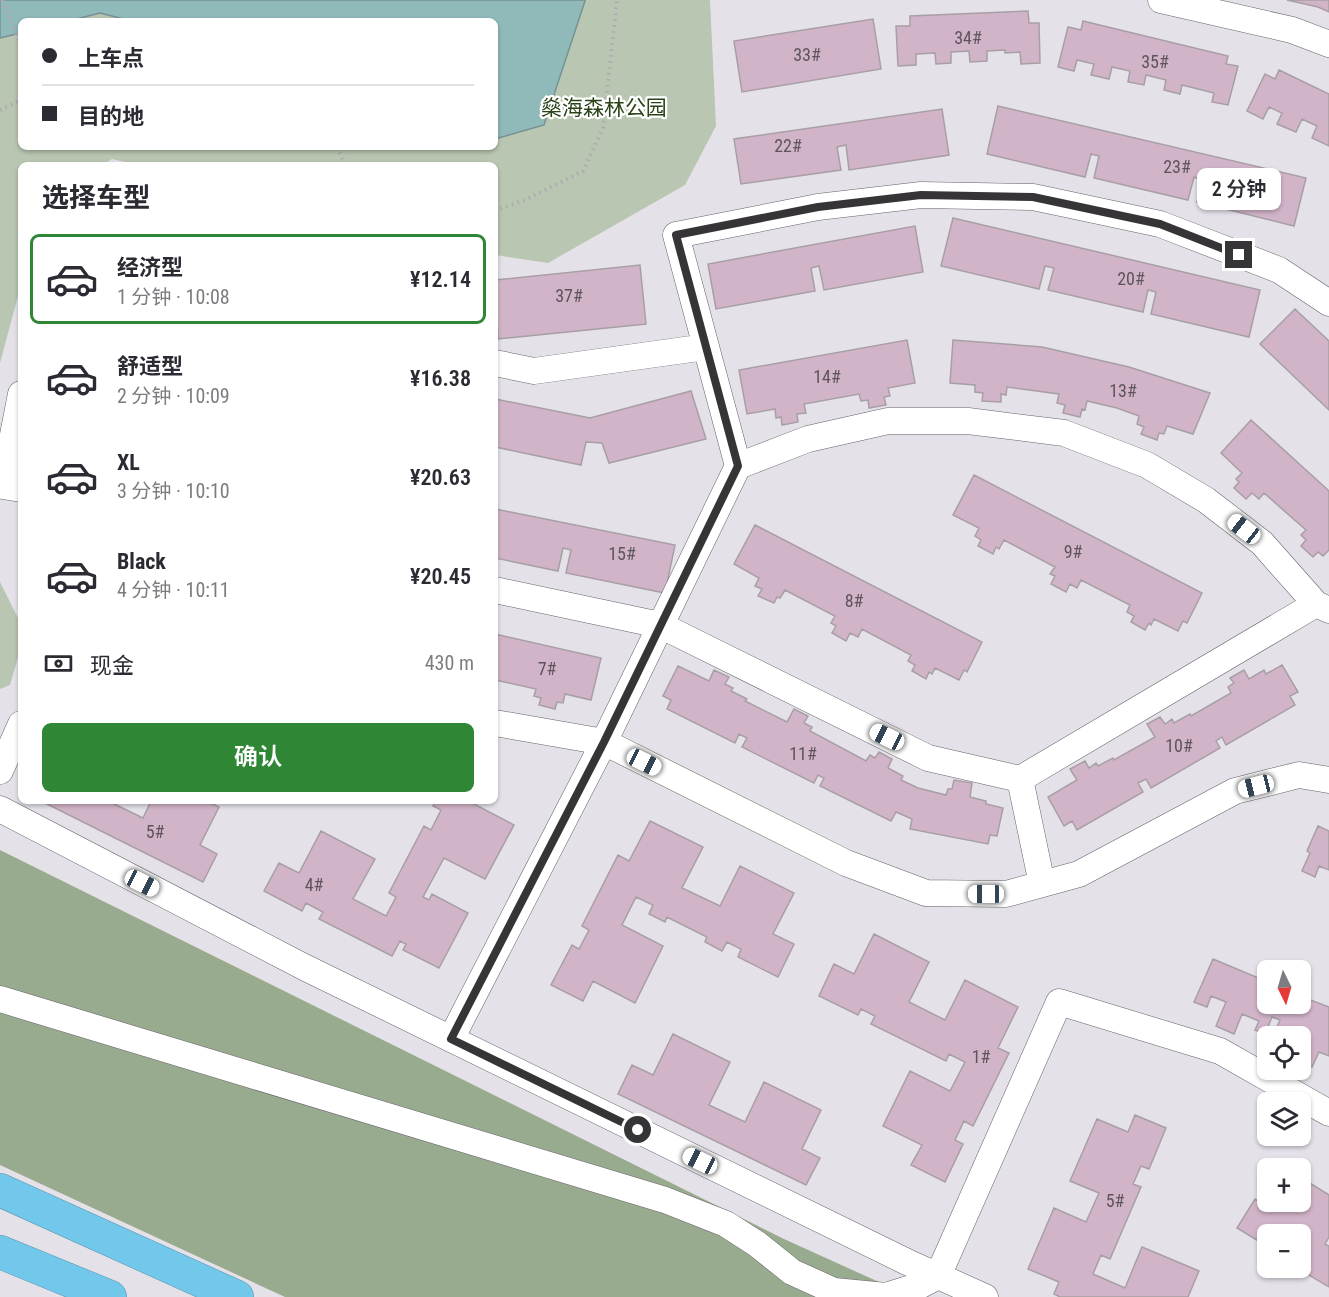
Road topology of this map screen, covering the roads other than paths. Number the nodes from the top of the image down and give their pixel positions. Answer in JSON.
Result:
{"nodes":[{"id":1,"x":1161,"y":0,"type":"edge"},
{"id":2,"x":1329,"y":44,"type":"edge"},
{"id":3,"x":1329,"y":303,"type":"edge"},
{"id":4,"x":706,"y":347,"type":"junction"},
{"id":5,"x":498,"y":364,"type":"edge"},
{"id":6,"x":18,"y":409,"type":"edge"},
{"id":7,"x":738,"y":466,"type":"junction"},
{"id":8,"x":18,"y":488,"type":"edge"},
{"id":9,"x":498,"y":591,"type":"edge"},
{"id":10,"x":1323,"y":607,"type":"edge"},
{"id":11,"x":660,"y":625,"type":"junction"},
{"id":12,"x":498,"y":724,"type":"edge"},
{"id":13,"x":18,"y":731,"type":"edge"},
{"id":14,"x":604,"y":742,"type":"junction"},
{"id":15,"x":0,"y":771,"type":"edge"},
{"id":16,"x":1020,"y":779,"type":"junction"},
{"id":17,"x":1329,"y":780,"type":"edge"},
{"id":18,"x":0,"y":809,"type":"edge"},
{"id":19,"x":1042,"y":884,"type":"junction"},
{"id":20,"x":0,"y":999,"type":"edge"},
{"id":21,"x":451,"y":1039,"type":"junction"},
{"id":22,"x":1329,"y":1113,"type":"edge"},
{"id":23,"x":0,"y":1190,"type":"edge"},
{"id":24,"x":0,"y":1201,"type":"edge"},
{"id":25,"x":62,"y":1218,"type":"junction"},
{"id":26,"x":0,"y":1252,"type":"edge"},
{"id":27,"x":0,"y":1271,"type":"edge"},
{"id":28,"x":938,"y":1276,"type":"junction"},
{"id":29,"x":84,"y":1297,"type":"edge"},
{"id":30,"x":110,"y":1297,"type":"edge"},
{"id":31,"x":237,"y":1297,"type":"edge"},
{"id":32,"x":985,"y":1297,"type":"edge"}],
"edges":[{"from":1,"to":2,"type":"lane"},
{"from":3,"to":4,"type":"lane"},
{"from":4,"to":5,"type":"lane"},
{"from":4,"to":7,"type":"lane"},
{"from":6,"to":8,"type":"lane"},
{"from":7,"to":10,"type":"lane"},
{"from":7,"to":11,"type":"lane"},
{"from":9,"to":11,"type":"lane"},
{"from":10,"to":16,"type":"lane"},
{"from":11,"to":14,"type":"lane"},
{"from":11,"to":16,"type":"lane"},
{"from":12,"to":14,"type":"lane"},
{"from":13,"to":15,"type":"lane"},
{"from":14,"to":19,"type":"lane"},
{"from":14,"to":21,"type":"lane"},
{"from":16,"to":19,"type":"lane"},
{"from":17,"to":19,"type":"lane"},
{"from":18,"to":21,"type":"lane"},
{"from":20,"to":28,"type":"lane"},
{"from":21,"to":28,"type":"lane"},
{"from":22,"to":28,"type":"lane"},
{"from":23,"to":25,"type":"highway"},
{"from":24,"to":25,"type":"highway"},
{"from":25,"to":31,"type":"highway"},
{"from":26,"to":30,"type":"highway"},
{"from":27,"to":29,"type":"highway"},
{"from":28,"to":32,"type":"lane"}]}
